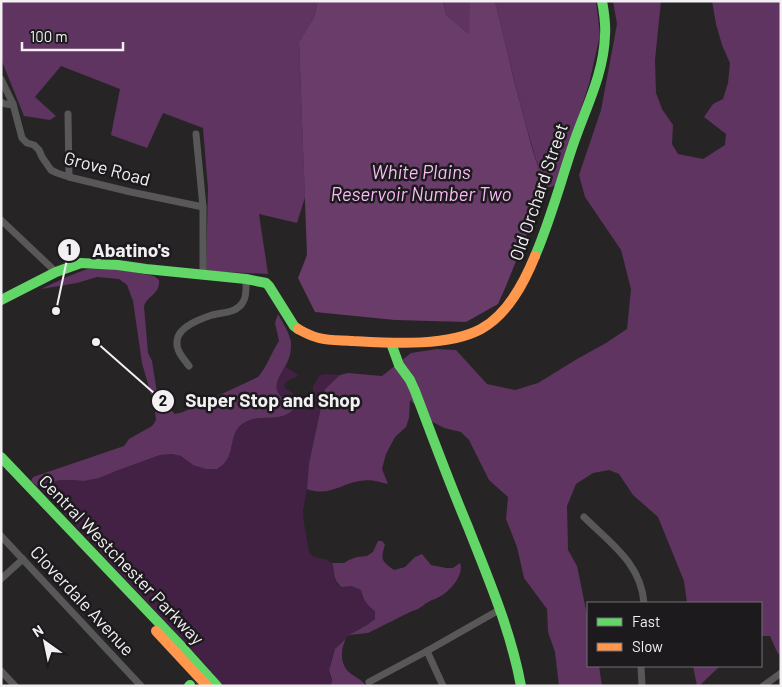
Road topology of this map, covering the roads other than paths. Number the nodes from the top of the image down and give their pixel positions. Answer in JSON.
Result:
{"nodes":[{"id":1,"x":602,"y":1,"type":"edge"},
{"id":2,"x":1,"y":79,"type":"edge"},
{"id":3,"x":1,"y":102,"type":"edge"},
{"id":4,"x":13,"y":104,"type":"junction"},
{"id":5,"x":68,"y":114,"type":"dead end"},
{"id":6,"x":196,"y":134,"type":"dead end"},
{"id":7,"x":69,"y":177,"type":"junction"},
{"id":8,"x":203,"y":207,"type":"junction"},
{"id":9,"x":1,"y":220,"type":"edge"},
{"id":10,"x":56,"y":272,"type":"junction"},
{"id":11,"x":203,"y":274,"type":"junction"},
{"id":12,"x":246,"y":279,"type":"junction"},
{"id":13,"x":1,"y":300,"type":"edge"},
{"id":14,"x":392,"y":343,"type":"junction"},
{"id":15,"x":189,"y":366,"type":"dead end"},
{"id":16,"x":1,"y":457,"type":"edge"},
{"id":17,"x":1,"y":469,"type":"edge"},
{"id":18,"x":584,"y":517,"type":"dead end"},
{"id":19,"x":1,"y":536,"type":"edge"},
{"id":20,"x":23,"y":559,"type":"junction"},
{"id":21,"x":1,"y":579,"type":"edge"},
{"id":22,"x":644,"y":602,"type":"edge"},
{"id":23,"x":499,"y":610,"type":"junction"},
{"id":24,"x":427,"y":651,"type":"junction"},
{"id":25,"x":640,"y":667,"type":"edge"},
{"id":26,"x":1,"y":672,"type":"edge"},
{"id":27,"x":781,"y":673,"type":"edge"},
{"id":28,"x":369,"y":682,"type":"dead end"},
{"id":29,"x":15,"y":686,"type":"edge"},
{"id":30,"x":140,"y":686,"type":"edge"},
{"id":31,"x":206,"y":686,"type":"edge"},
{"id":32,"x":217,"y":686,"type":"edge"},
{"id":33,"x":443,"y":686,"type":"edge"},
{"id":34,"x":521,"y":686,"type":"edge"},
{"id":35,"x":642,"y":686,"type":"edge"},
{"id":36,"x":763,"y":686,"type":"edge"}],
"edges":[{"from":1,"to":14,"type":"street","name":"Old Orchard Street"},
{"from":2,"to":4,"type":"street","name":"Grove Road"},
{"from":3,"to":4,"type":"street"},
{"from":4,"to":7,"type":"street","name":"Grove Road"},
{"from":5,"to":7,"type":"street"},
{"from":6,"to":8,"type":"street"},
{"from":7,"to":8,"type":"street","name":"Grove Road"},
{"from":8,"to":11,"type":"street"},
{"from":9,"to":10,"type":"street"},
{"from":10,"to":11,"type":"street","name":"Old Orchard Street"},
{"from":10,"to":13,"type":"street","name":"Old Orchard Street"},
{"from":11,"to":12,"type":"street","name":"Old Orchard Street"},
{"from":12,"to":14,"type":"street","name":"Old Orchard Street"},
{"from":12,"to":15,"type":"street"},
{"from":14,"to":23,"type":"street"},
{"from":16,"to":32,"type":"street","name":"Central Westchester Parkway"},
{"from":17,"to":31,"type":"street","name":"Central Westchester Parkway"},
{"from":18,"to":22,"type":"street"},
{"from":19,"to":20,"type":"street","name":"Cloverdale Avenue"},
{"from":20,"to":21,"type":"street"},
{"from":20,"to":30,"type":"street","name":"Cloverdale Avenue"},
{"from":23,"to":24,"type":"street"},
{"from":23,"to":34,"type":"street"},
{"from":24,"to":28,"type":"street"},
{"from":24,"to":33,"type":"street"},
{"from":25,"to":35,"type":"street"},
{"from":26,"to":29,"type":"street"},
{"from":27,"to":36,"type":"street"}]}
